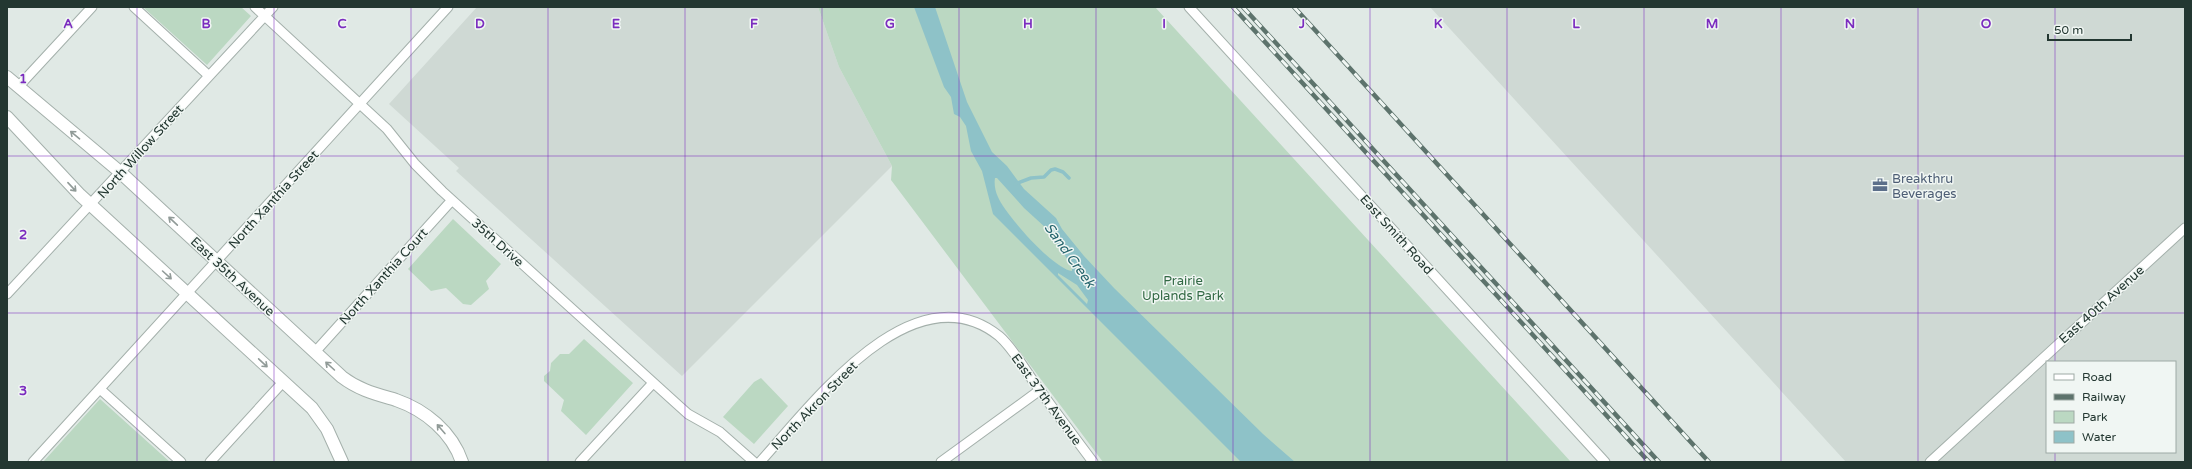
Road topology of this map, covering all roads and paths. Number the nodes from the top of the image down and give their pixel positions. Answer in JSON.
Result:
{"nodes":[{"id":1,"x":92,"y":7,"type":"edge"},
{"id":2,"x":134,"y":7,"type":"edge"},
{"id":3,"x":255,"y":7,"type":"edge"},
{"id":4,"x":272,"y":7,"type":"edge"},
{"id":5,"x":448,"y":7,"type":"edge"},
{"id":6,"x":1189,"y":7,"type":"edge"},
{"id":7,"x":264,"y":16,"type":"junction"},
{"id":8,"x":208,"y":75,"type":"junction"},
{"id":9,"x":7,"y":77,"type":"edge"},
{"id":10,"x":18,"y":87,"type":"junction"},
{"id":11,"x":360,"y":104,"type":"junction"},
{"id":12,"x":7,"y":117,"type":"edge"},
{"id":13,"x":120,"y":172,"type":"junction"},
{"id":14,"x":452,"y":200,"type":"junction"},
{"id":15,"x":90,"y":205,"type":"junction"},
{"id":16,"x":2185,"y":228,"type":"edge"},
{"id":17,"x":216,"y":261,"type":"junction"},
{"id":18,"x":187,"y":293,"type":"junction"},
{"id":19,"x":7,"y":294,"type":"edge"},
{"id":20,"x":1000,"y":337,"type":"joint"},
{"id":21,"x":315,"y":352,"type":"junction"},
{"id":22,"x":283,"y":382,"type":"junction"},
{"id":23,"x":653,"y":383,"type":"junction"},
{"id":24,"x":100,"y":389,"type":"junction"},
{"id":25,"x":1040,"y":390,"type":"junction"},
{"id":26,"x":33,"y":462,"type":"edge"},
{"id":27,"x":181,"y":462,"type":"edge"},
{"id":28,"x":210,"y":462,"type":"edge"},
{"id":29,"x":342,"y":462,"type":"edge"},
{"id":30,"x":462,"y":462,"type":"edge"},
{"id":31,"x":580,"y":462,"type":"edge"},
{"id":32,"x":754,"y":462,"type":"edge"},
{"id":33,"x":760,"y":462,"type":"edge"},
{"id":34,"x":941,"y":462,"type":"edge"},
{"id":35,"x":1093,"y":462,"type":"edge"},
{"id":36,"x":1605,"y":462,"type":"edge"},
{"id":37,"x":1930,"y":462,"type":"edge"}],
"edges":[{"from":1,"to":10,"type":"street"},
{"from":2,"to":8,"type":"street"},
{"from":3,"to":7,"type":"street","name":"35th Drive"},
{"from":4,"to":7,"type":"street","name":"North Willow Street"},
{"from":5,"to":11,"type":"street","name":"North Xanthia Street"},
{"from":6,"to":36,"type":"street","name":"East Smith Road"},
{"from":7,"to":8,"type":"street","name":"North Willow Street"},
{"from":7,"to":11,"type":"street","name":"35th Drive"},
{"from":8,"to":13,"type":"street","name":"North Willow Street"},
{"from":9,"to":10,"type":"street","name":"East 35th Avenue"},
{"from":13,"to":10,"type":"street","name":"East 35th Avenue","one_way":true},
{"from":11,"to":14,"type":"street","name":"35th Drive"},
{"from":11,"to":17,"type":"street","name":"North Xanthia Street"},
{"from":12,"to":15,"type":"street","one_way":true},
{"from":13,"to":15,"type":"street","name":"North Willow Street"},
{"from":17,"to":13,"type":"street","name":"East 35th Avenue","one_way":true},
{"from":14,"to":21,"type":"street","name":"North Xanthia Court"},
{"from":14,"to":23,"type":"street","name":"35th Drive"},
{"from":15,"to":18,"type":"street","one_way":true},
{"from":15,"to":19,"type":"street","name":"North Willow Street"},
{"from":16,"to":37,"type":"street","name":"East 40th Avenue"},
{"from":17,"to":18,"type":"street","name":"North Xanthia Street"},
{"from":17,"to":21,"type":"street","name":"East 35th Avenue"},
{"from":18,"to":22,"type":"street","one_way":true},
{"from":18,"to":24,"type":"street","name":"North Xanthia Street"},
{"from":20,"to":25,"type":"street","name":"East 37th Avenue"},
{"from":20,"to":33,"type":"street","name":"North Akron Street"},
{"from":30,"to":21,"type":"street","name":"East 35th Avenue","one_way":true},
{"from":22,"to":28,"type":"street"},
{"from":22,"to":29,"type":"street"},
{"from":23,"to":31,"type":"street"},
{"from":23,"to":32,"type":"street","name":"35th Drive"},
{"from":24,"to":26,"type":"street","name":"North Xanthia Street"},
{"from":24,"to":27,"type":"street"},
{"from":25,"to":34,"type":"street"},
{"from":25,"to":35,"type":"street","name":"East 37th Avenue"}]}
